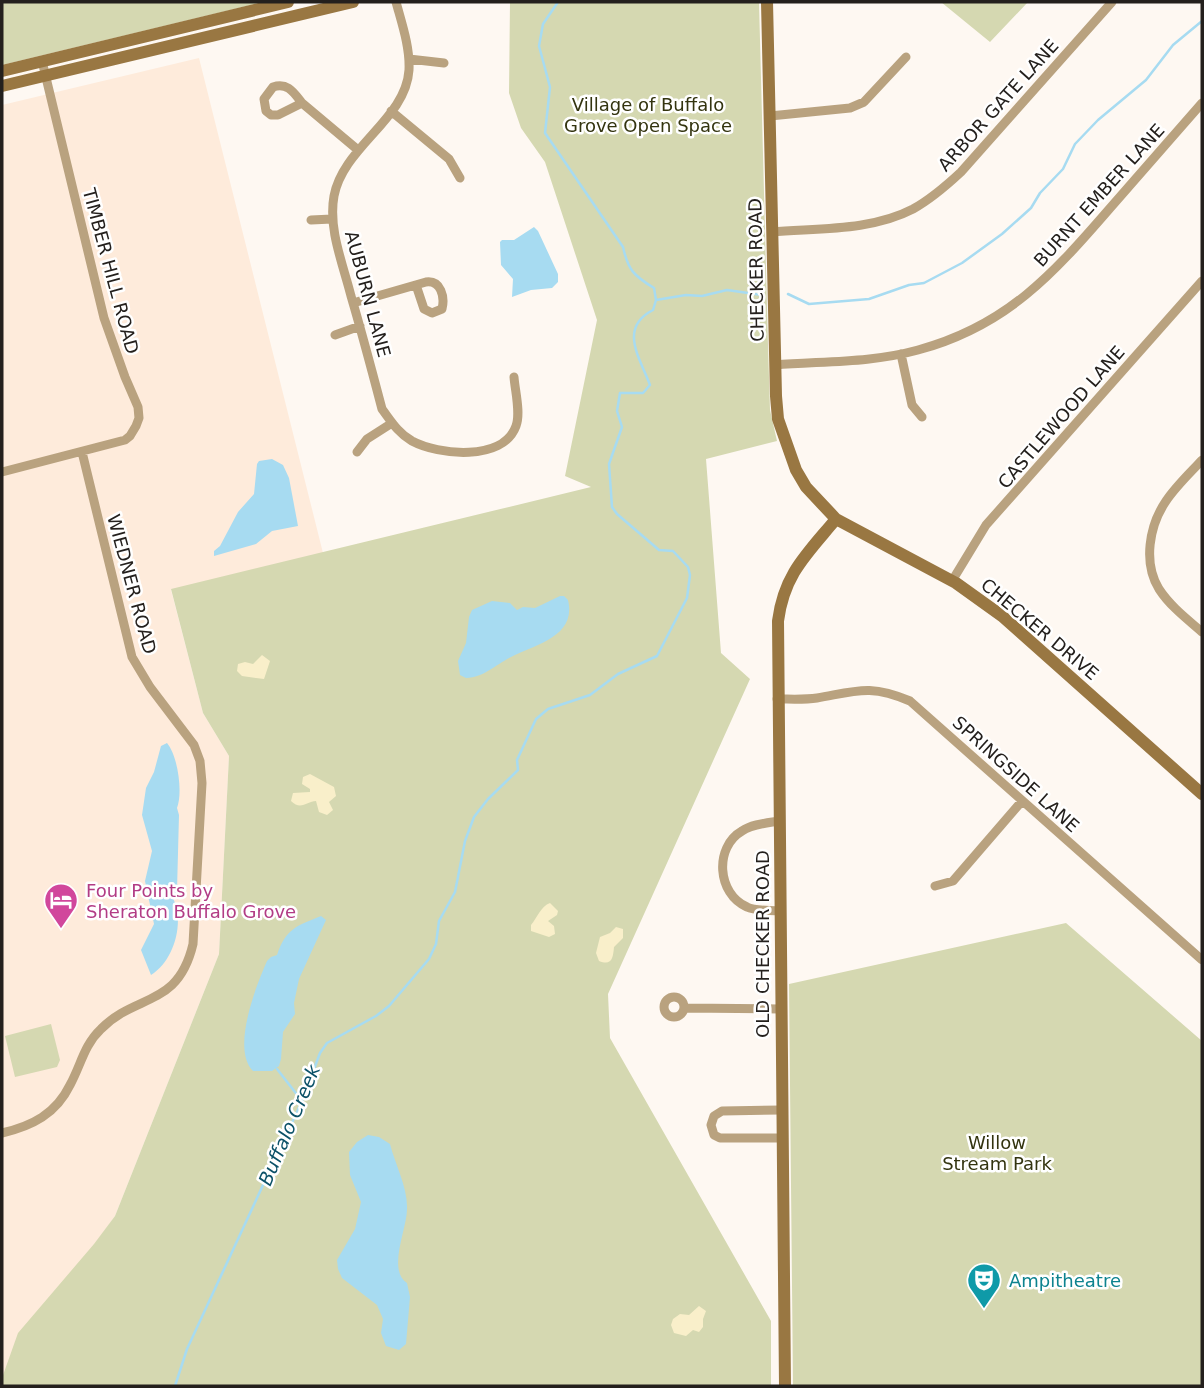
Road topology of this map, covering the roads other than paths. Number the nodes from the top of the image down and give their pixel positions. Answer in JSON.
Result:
{"nodes":[{"id":1,"x":288,"y":2,"type":"edge"},
{"id":2,"x":353,"y":2,"type":"edge"},
{"id":3,"x":396,"y":2,"type":"edge"},
{"id":4,"x":767,"y":2,"type":"edge"},
{"id":5,"x":1112,"y":2,"type":"edge"},
{"id":6,"x":906,"y":57,"type":"dead end"},
{"id":7,"x":409,"y":59,"type":"junction"},
{"id":8,"x":42,"y":61,"type":"junction"},
{"id":9,"x":444,"y":63,"type":"dead end"},
{"id":10,"x":2,"y":71,"type":"edge"},
{"id":11,"x":45,"y":76,"type":"junction"},
{"id":12,"x":2,"y":86,"type":"edge"},
{"id":13,"x":302,"y":103,"type":"dead end"},
{"id":14,"x":1202,"y":103,"type":"edge"},
{"id":15,"x":391,"y":111,"type":"junction"},
{"id":16,"x":770,"y":116,"type":"junction"},
{"id":17,"x":358,"y":149,"type":"junction"},
{"id":18,"x":460,"y":178,"type":"dead end"},
{"id":19,"x":332,"y":219,"type":"junction"},
{"id":20,"x":311,"y":220,"type":"dead end"},
{"id":21,"x":772,"y":232,"type":"junction"},
{"id":22,"x":1202,"y":281,"type":"edge"},
{"id":23,"x":416,"y":285,"type":"dead end"},
{"id":24,"x":353,"y":303,"type":"junction"},
{"id":25,"x":360,"y":326,"type":"junction"},
{"id":26,"x":335,"y":335,"type":"dead end"},
{"id":27,"x":901,"y":354,"type":"junction"},
{"id":28,"x":775,"y":365,"type":"junction"},
{"id":29,"x":514,"y":377,"type":"dead end"},
{"id":30,"x":922,"y":417,"type":"dead end"},
{"id":31,"x":392,"y":424,"type":"junction"},
{"id":32,"x":357,"y":452,"type":"dead end"},
{"id":33,"x":82,"y":453,"type":"junction"},
{"id":34,"x":1200,"y":467,"type":"edge"},
{"id":35,"x":2,"y":472,"type":"edge"},
{"id":36,"x":836,"y":519,"type":"junction"},
{"id":37,"x":952,"y":581,"type":"junction"},
{"id":38,"x":1202,"y":632,"type":"edge"},
{"id":39,"x":777,"y":699,"type":"junction"},
{"id":40,"x":1202,"y":794,"type":"edge"},
{"id":41,"x":1022,"y":801,"type":"junction"},
{"id":42,"x":779,"y":821,"type":"junction"},
{"id":43,"x":935,"y":886,"type":"dead end"},
{"id":44,"x":779,"y":911,"type":"junction"},
{"id":45,"x":1202,"y":960,"type":"edge"},
{"id":46,"x":685,"y":1008,"type":"dead end"},
{"id":47,"x":780,"y":1009,"type":"junction"},
{"id":48,"x":780,"y":1110,"type":"junction"},
{"id":49,"x":2,"y":1133,"type":"edge"},
{"id":50,"x":781,"y":1138,"type":"junction"},
{"id":51,"x":785,"y":1386,"type":"edge"}],
"edges":[{"from":1,"to":8,"type":"street"},
{"from":2,"to":11,"type":"street"},
{"from":3,"to":7,"type":"street","name":"AUBURN LANE"},
{"from":4,"to":16,"type":"street","name":"CHECKER ROAD"},
{"from":5,"to":21,"type":"street","name":"ARBOR GATE LANE"},
{"from":6,"to":16,"type":"street"},
{"from":7,"to":9,"type":"street"},
{"from":7,"to":15,"type":"street","name":"AUBURN LANE"},
{"from":8,"to":10,"type":"street"},
{"from":8,"to":11,"type":"street","name":"TIMBER HILL ROAD"},
{"from":11,"to":12,"type":"street"},
{"from":11,"to":33,"type":"street","name":"TIMBER HILL ROAD"},
{"from":13,"to":17,"type":"street"},
{"from":14,"to":27,"type":"street","name":"BURNT EMBER LANE"},
{"from":15,"to":17,"type":"street","name":"AUBURN LANE"},
{"from":15,"to":18,"type":"street"},
{"from":16,"to":21,"type":"street","name":"CHECKER ROAD"},
{"from":17,"to":19,"type":"street","name":"AUBURN LANE"},
{"from":19,"to":20,"type":"street"},
{"from":19,"to":24,"type":"street","name":"AUBURN LANE"},
{"from":21,"to":28,"type":"street","name":"CHECKER ROAD"},
{"from":22,"to":37,"type":"street","name":"CASTLEWOOD LANE"},
{"from":23,"to":24,"type":"street"},
{"from":24,"to":25,"type":"street","name":"AUBURN LANE"},
{"from":25,"to":26,"type":"street"},
{"from":25,"to":31,"type":"street","name":"AUBURN LANE"},
{"from":27,"to":28,"type":"street","name":"BURNT EMBER LANE"},
{"from":27,"to":30,"type":"street"},
{"from":28,"to":36,"type":"street","name":"CHECKER ROAD"},
{"from":29,"to":31,"type":"street"},
{"from":31,"to":32,"type":"street"},
{"from":33,"to":35,"type":"street","name":"TIMBER HILL ROAD"},
{"from":33,"to":49,"type":"street","name":"WIEDNER ROAD"},
{"from":34,"to":38,"type":"street"},
{"from":36,"to":37,"type":"street","name":"CHECKER DRIVE"},
{"from":36,"to":39,"type":"street","name":"OLD CHECKER ROAD"},
{"from":37,"to":40,"type":"street","name":"CHECKER DRIVE"},
{"from":39,"to":41,"type":"street","name":"SPRINGSIDE LANE"},
{"from":39,"to":42,"type":"street","name":"OLD CHECKER ROAD"},
{"from":41,"to":43,"type":"street"},
{"from":41,"to":45,"type":"street","name":"SPRINGSIDE LANE"},
{"from":42,"to":44,"type":"street","name":"OLD CHECKER ROAD"},
{"from":42,"to":44,"type":"street"},
{"from":44,"to":47,"type":"street","name":"OLD CHECKER ROAD"},
{"from":46,"to":47,"type":"street"},
{"from":47,"to":48,"type":"street","name":"OLD CHECKER ROAD"},
{"from":48,"to":50,"type":"street","name":"OLD CHECKER ROAD"},
{"from":48,"to":50,"type":"street"},
{"from":50,"to":51,"type":"street","name":"OLD CHECKER ROAD"}]}
